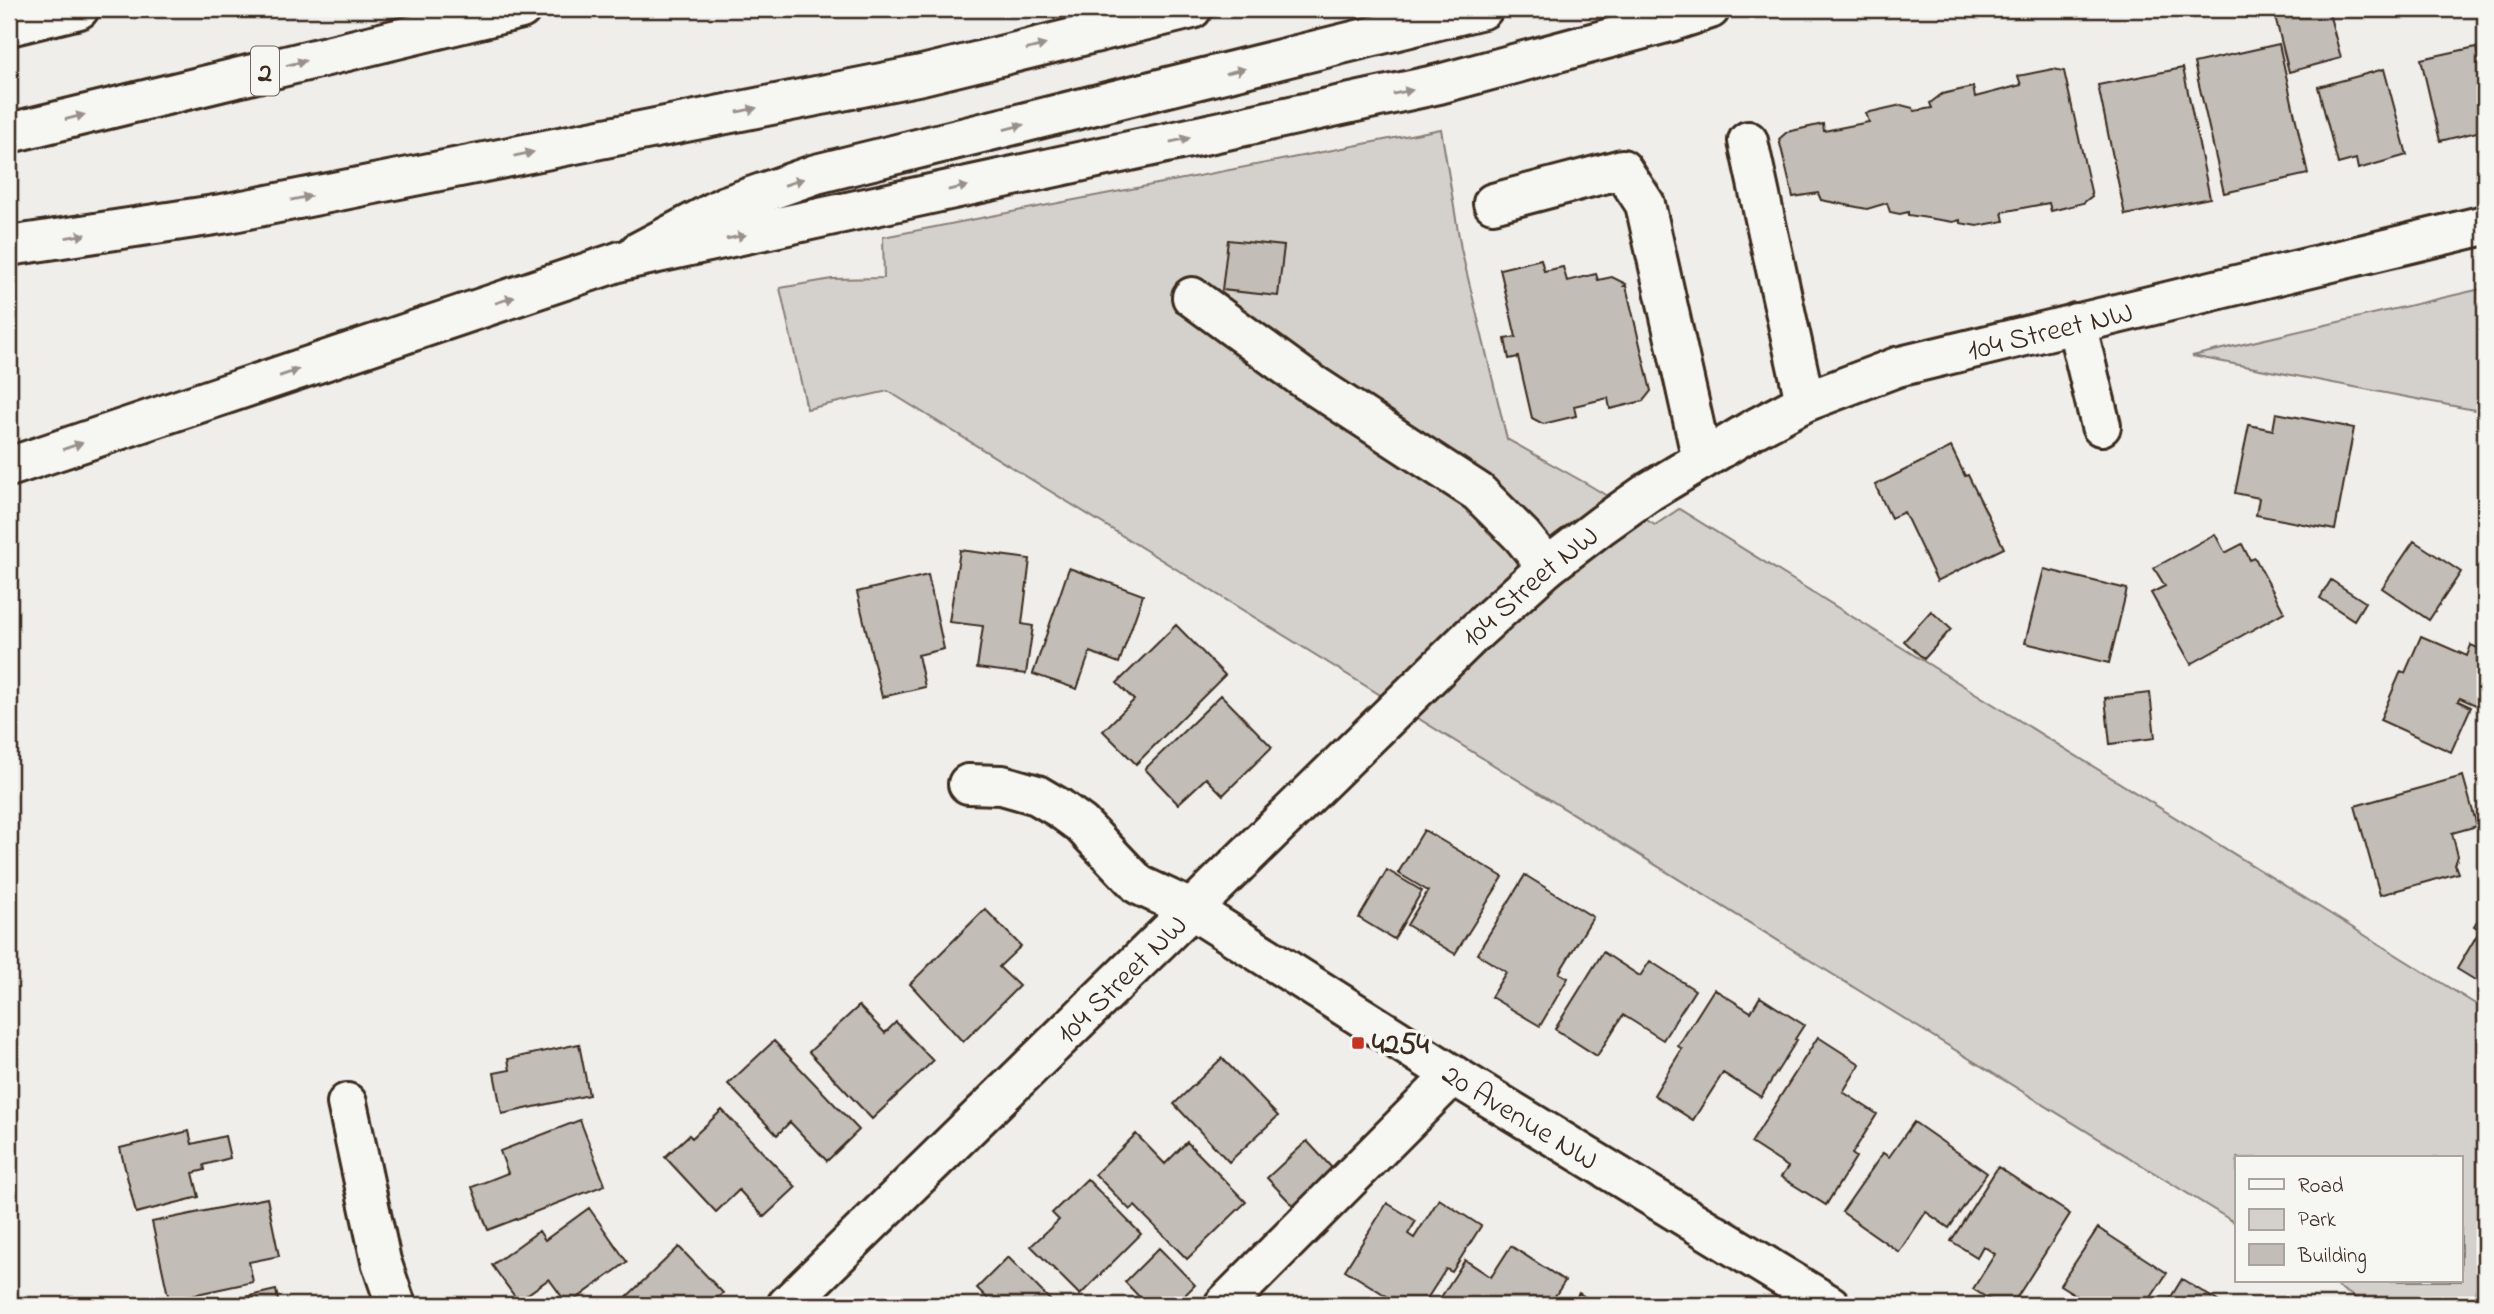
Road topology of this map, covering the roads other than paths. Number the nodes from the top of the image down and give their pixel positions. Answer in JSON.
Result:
{"nodes":[{"id":1,"x":79,"y":9,"type":"edge"},
{"id":2,"x":521,"y":9,"type":"edge"},
{"id":3,"x":1192,"y":9,"type":"edge"},
{"id":4,"x":1483,"y":9,"type":"edge"},
{"id":5,"x":1710,"y":9,"type":"edge"},
{"id":6,"x":9,"y":26,"type":"edge"},
{"id":7,"x":9,"y":133,"type":"edge"},
{"id":8,"x":1748,"y":141,"type":"dead end"},
{"id":9,"x":1493,"y":203,"type":"dead end"},
{"id":10,"x":2485,"y":225,"type":"edge"},
{"id":11,"x":9,"y":246,"type":"edge"},
{"id":12,"x":621,"y":261,"type":"junction"},
{"id":13,"x":1192,"y":297,"type":"dead end"},
{"id":14,"x":2076,"y":324,"type":"junction"},
{"id":15,"x":1805,"y":402,"type":"junction"},
{"id":16,"x":2101,"y":426,"type":"dead end"},
{"id":17,"x":1702,"y":460,"type":"junction"},
{"id":18,"x":9,"y":467,"type":"edge"},
{"id":19,"x":1547,"y":568,"type":"junction"},
{"id":20,"x":968,"y":784,"type":"dead end"},
{"id":21,"x":1191,"y":909,"type":"junction"},
{"id":22,"x":1453,"y":1075,"type":"junction"},
{"id":23,"x":346,"y":1103,"type":"dead end"},
{"id":24,"x":1233,"y":1303,"type":"edge"},
{"id":25,"x":396,"y":1305,"type":"edge"},
{"id":26,"x":787,"y":1305,"type":"edge"},
{"id":27,"x":1830,"y":1305,"type":"edge"}],
"edges":[{"from":1,"to":6,"type":"main road"},
{"from":7,"to":2,"type":"main road","number":"2","one_way":true},
{"from":11,"to":3,"type":"main road","one_way":true},
{"from":12,"to":4,"type":"main road","one_way":true},
{"from":12,"to":5,"type":"main road","one_way":true},
{"from":8,"to":15,"type":"main road"},
{"from":9,"to":17,"type":"main road"},
{"from":10,"to":14,"type":"main road","name":"104 Street NW"},
{"from":18,"to":12,"type":"main road","one_way":true},
{"from":13,"to":19,"type":"main road"},
{"from":14,"to":15,"type":"main road","name":"104 Street NW"},
{"from":14,"to":16,"type":"main road"},
{"from":15,"to":17,"type":"main road","name":"104 Street NW"},
{"from":17,"to":19,"type":"main road","name":"104 Street NW"},
{"from":19,"to":21,"type":"main road","name":"104 Street NW"},
{"from":20,"to":21,"type":"main road","name":"20 Avenue NW"},
{"from":21,"to":22,"type":"main road","name":"20 Avenue NW"},
{"from":21,"to":26,"type":"main road","name":"104 Street NW"},
{"from":22,"to":24,"type":"main road"},
{"from":22,"to":27,"type":"main road","name":"20 Avenue NW"},
{"from":23,"to":25,"type":"main road"}]}
